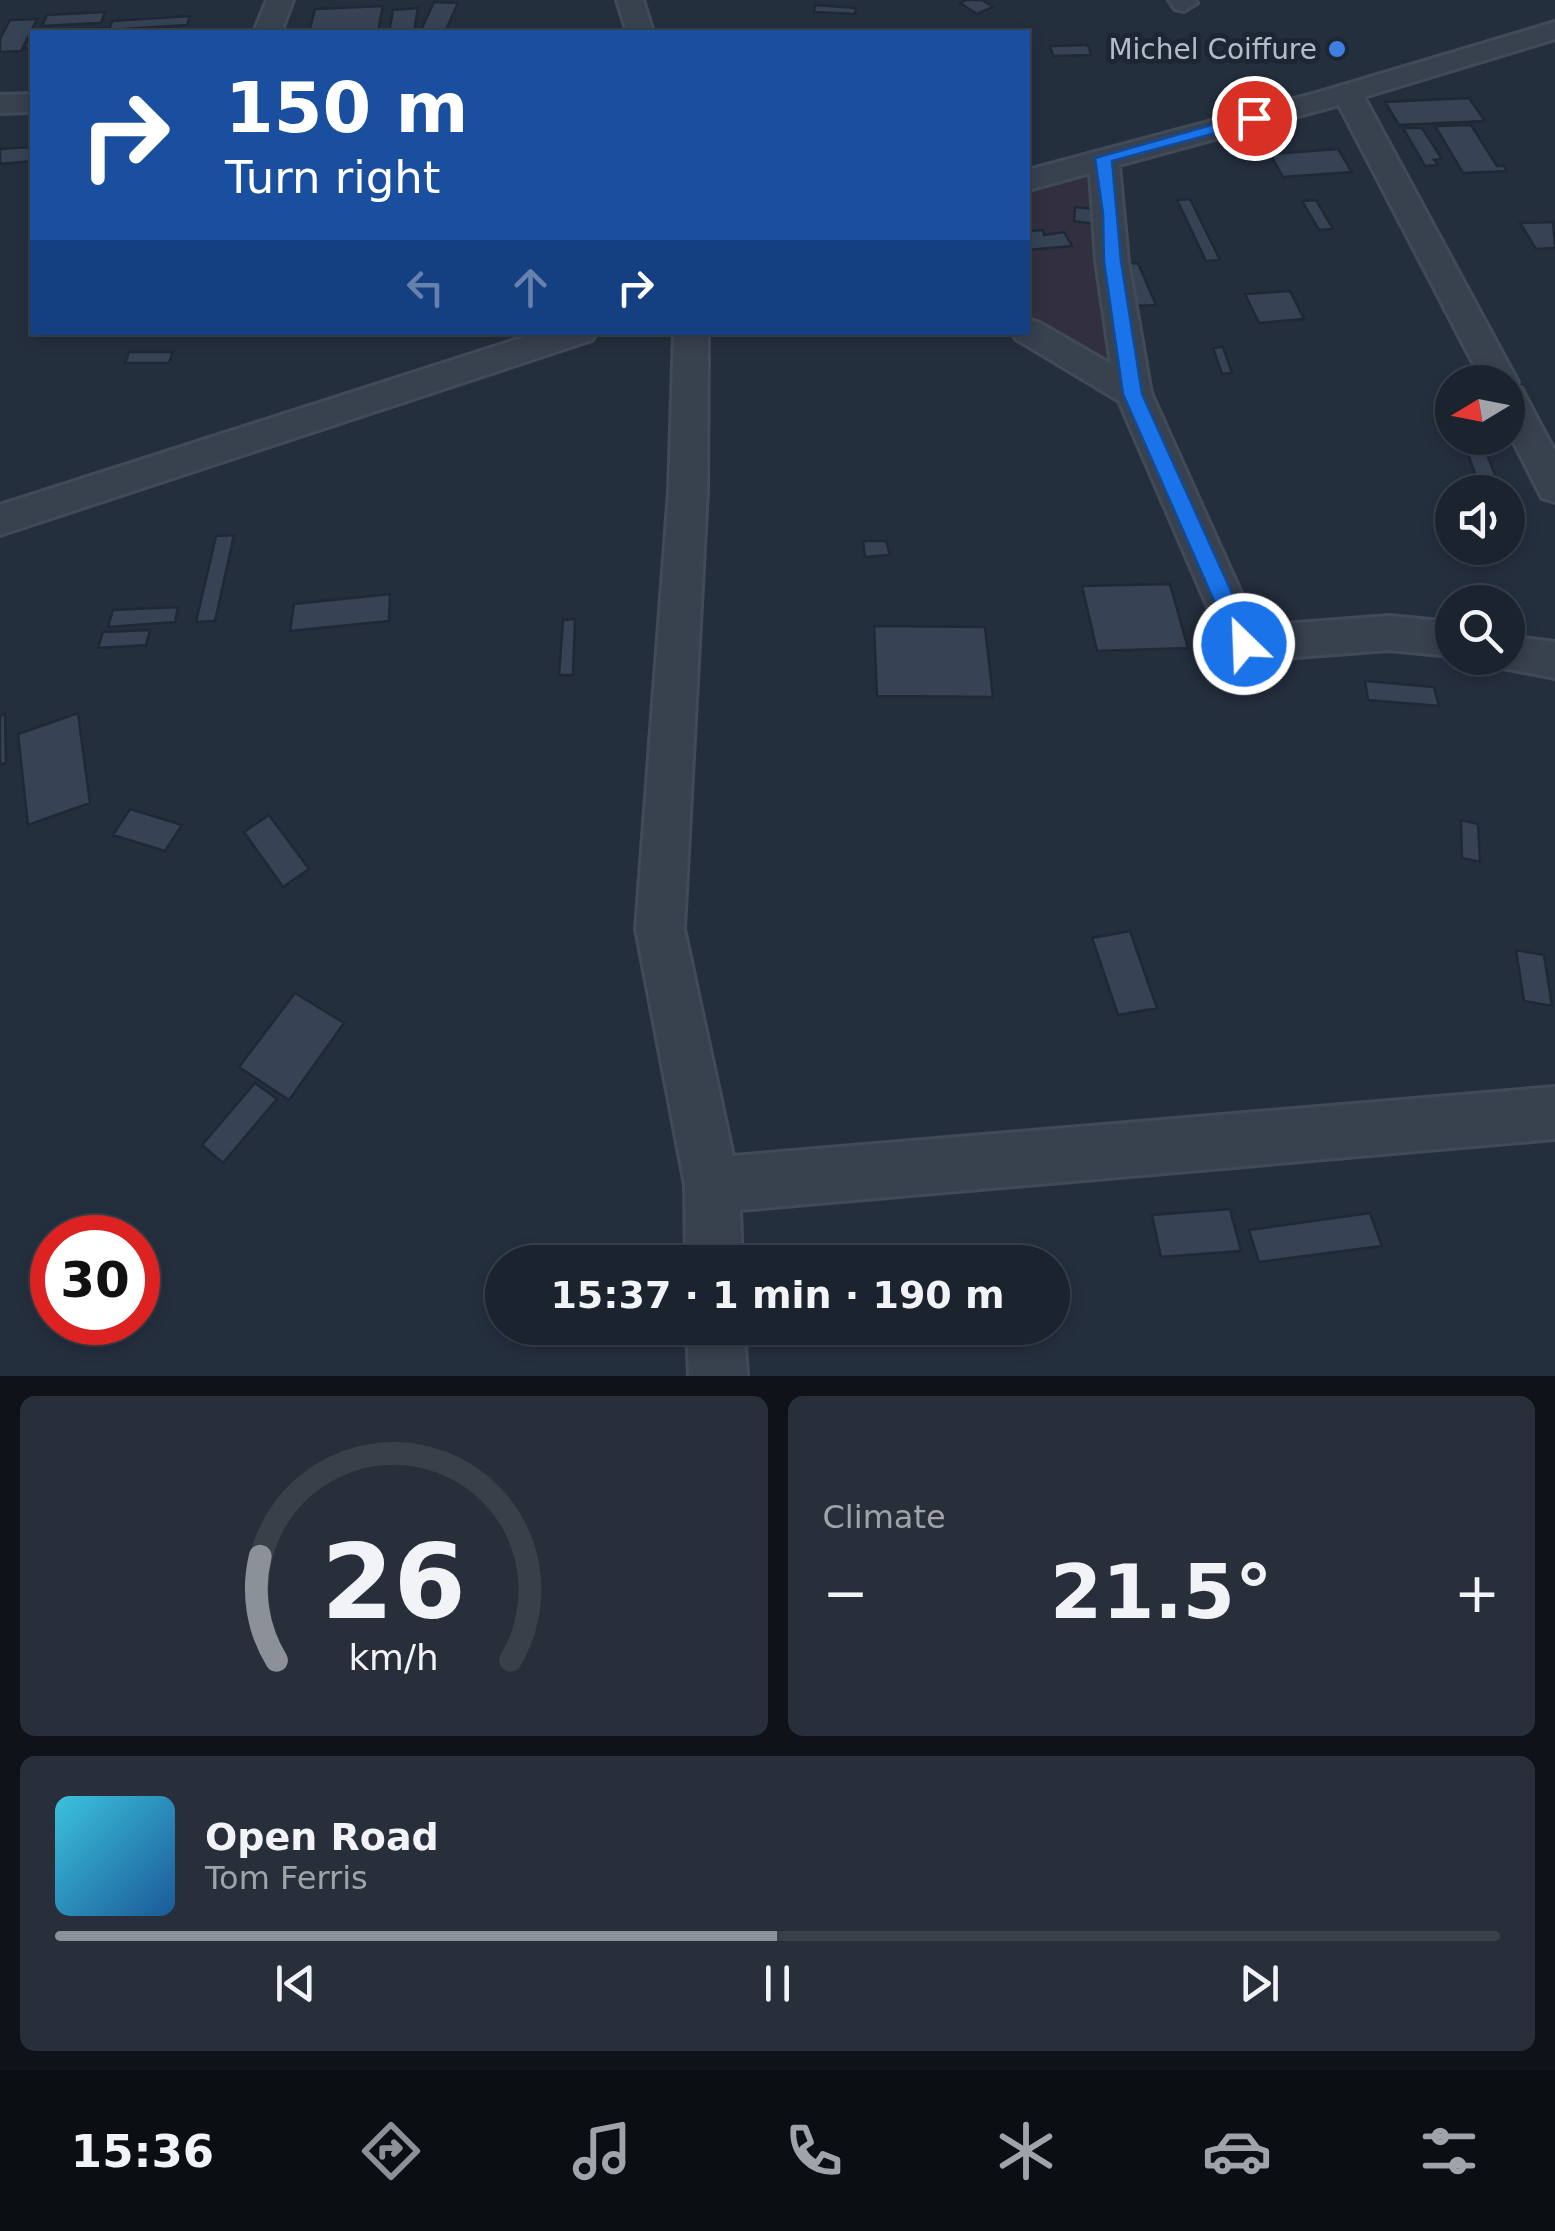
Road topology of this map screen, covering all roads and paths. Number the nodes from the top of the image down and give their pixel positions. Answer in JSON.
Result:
{"nodes":[{"id":1,"x":280,"y":0,"type":"edge"},
{"id":2,"x":630,"y":0,"type":"edge"},
{"id":3,"x":269,"y":30,"type":"edge"},
{"id":4,"x":639,"y":30,"type":"edge"},
{"id":5,"x":1555,"y":30,"type":"edge"},
{"id":6,"x":1348,"y":93,"type":"junction"},
{"id":7,"x":30,"y":102,"type":"edge"},
{"id":8,"x":0,"y":104,"type":"edge"},
{"id":9,"x":1104,"y":158,"type":"junction"},
{"id":10,"x":1030,"y":179,"type":"edge"},
{"id":11,"x":1030,"y":332,"type":"edge"},
{"id":12,"x":571,"y":335,"type":"edge"},
{"id":13,"x":691,"y":335,"type":"edge"},
{"id":14,"x":1491,"y":365,"type":"edge"},
{"id":15,"x":1132,"y":394,"type":"junction"},
{"id":16,"x":1525,"y":430,"type":"edge"},
{"id":17,"x":1555,"y":488,"type":"edge"},
{"id":18,"x":0,"y":520,"type":"edge"},
{"id":19,"x":1435,"y":637,"type":"edge"},
{"id":20,"x":1525,"y":656,"type":"edge"},
{"id":21,"x":1555,"y":660,"type":"edge"},
{"id":22,"x":1555,"y":1113,"type":"edge"},
{"id":23,"x":712,"y":1185,"type":"junction"},
{"id":24,"x":714,"y":1245,"type":"edge"},
{"id":25,"x":717,"y":1345,"type":"edge"},
{"id":26,"x":718,"y":1376,"type":"edge"}],
"edges":[{"from":1,"to":3,"type":"street"},
{"from":2,"to":4,"type":"street"},
{"from":5,"to":6,"type":"street"},
{"from":6,"to":9,"type":"street"},
{"from":6,"to":14,"type":"street"},
{"from":7,"to":8,"type":"street"},
{"from":9,"to":10,"type":"street"},
{"from":9,"to":15,"type":"street"},
{"from":11,"to":15,"type":"street"},
{"from":12,"to":18,"type":"street"},
{"from":13,"to":23,"type":"street"},
{"from":15,"to":19,"type":"street"},
{"from":16,"to":17,"type":"street"},
{"from":20,"to":21,"type":"street"},
{"from":22,"to":23,"type":"street"},
{"from":23,"to":24,"type":"street"},
{"from":25,"to":26,"type":"street"}]}
